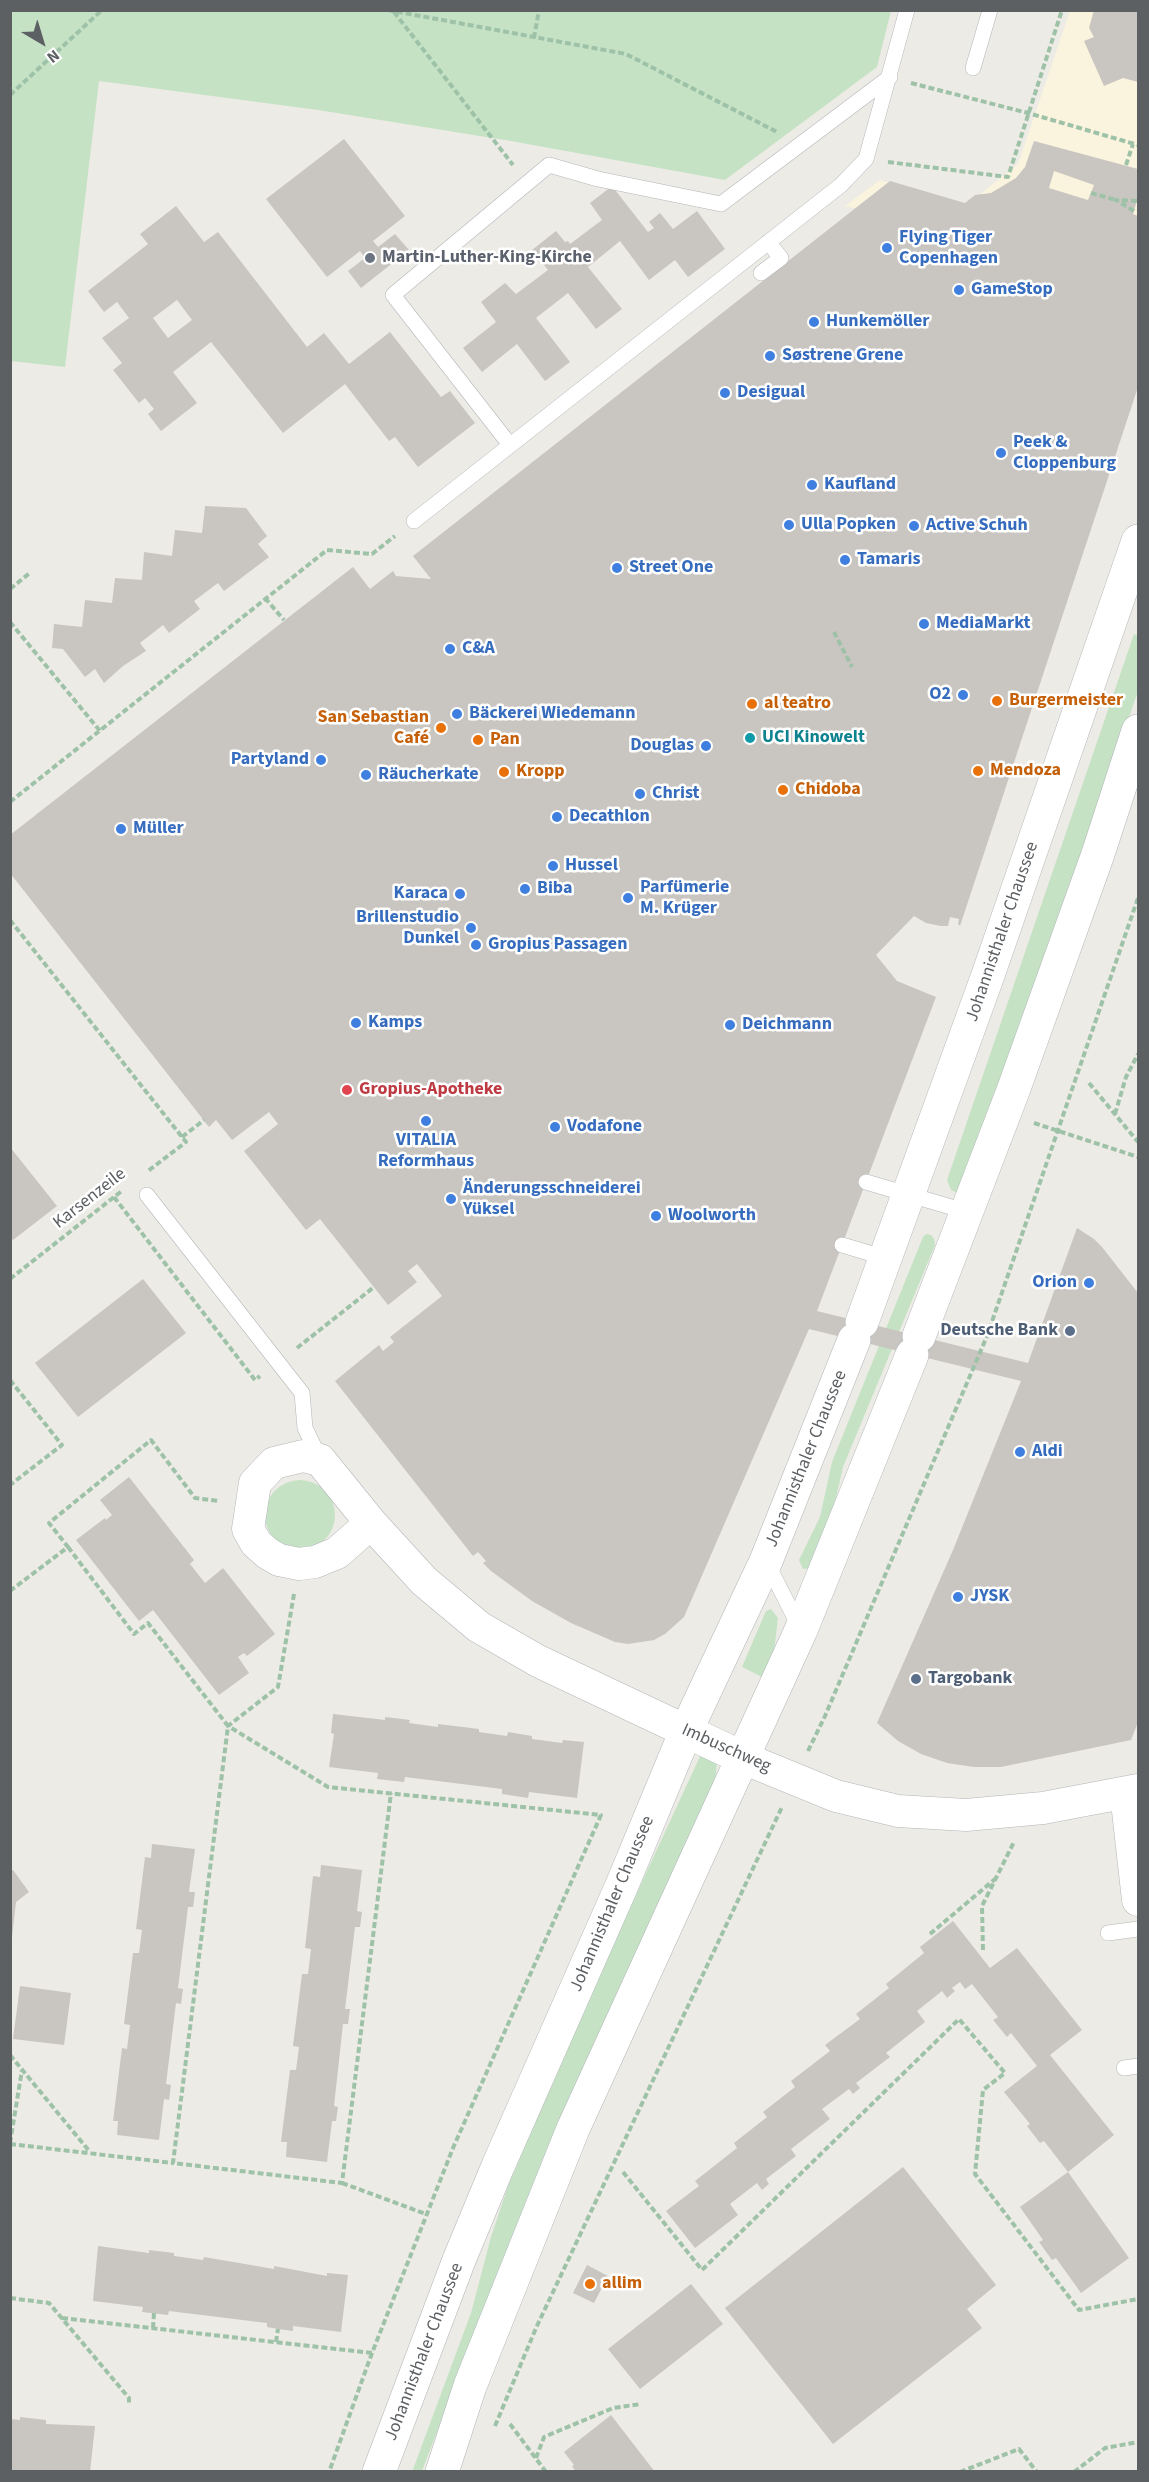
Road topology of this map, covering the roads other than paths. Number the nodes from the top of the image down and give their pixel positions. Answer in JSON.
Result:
{"nodes":[{"id":1,"x":907,"y":10,"type":"edge"},
{"id":2,"x":990,"y":10,"type":"edge"},
{"id":3,"x":974,"y":68,"type":"dead end"},
{"id":4,"x":890,"y":77,"type":"junction"},
{"id":5,"x":768,"y":242,"type":"junction"},
{"id":6,"x":761,"y":273,"type":"dead end"},
{"id":7,"x":510,"y":445,"type":"junction"},
{"id":8,"x":414,"y":521,"type":"road end"},
{"id":9,"x":1138,"y":541,"type":"edge"},
{"id":10,"x":1132,"y":580,"type":"edge"},
{"id":11,"x":1138,"y":731,"type":"edge"},
{"id":12,"x":866,"y":1182,"type":"dead end"},
{"id":13,"x":909,"y":1194,"type":"junction"},
{"id":14,"x":147,"y":1195,"type":"dead end"},
{"id":15,"x":968,"y":1212,"type":"junction"},
{"id":16,"x":842,"y":1245,"type":"dead end"},
{"id":17,"x":886,"y":1257,"type":"junction"},
{"id":18,"x":320,"y":1460,"type":"junction"},
{"id":19,"x":371,"y":1523,"type":"junction"},
{"id":20,"x":766,"y":1560,"type":"junction"},
{"id":21,"x":801,"y":1630,"type":"junction"},
{"id":22,"x":686,"y":1731,"type":"junction"},
{"id":23,"x":743,"y":1758,"type":"junction"},
{"id":24,"x":1132,"y":1791,"type":"edge"},
{"id":25,"x":1138,"y":1900,"type":"edge"},
{"id":26,"x":1138,"y":1929,"type":"edge"},
{"id":27,"x":1108,"y":1934,"type":"dead end"},
{"id":28,"x":379,"y":2472,"type":"edge"},
{"id":29,"x":442,"y":2472,"type":"edge"}],
"edges":[{"from":1,"to":4,"type":"lane"},
{"from":2,"to":3,"type":"lane"},
{"from":4,"to":5,"type":"lane"},
{"from":4,"to":7,"type":"lane"},
{"from":5,"to":6,"type":"lane"},
{"from":5,"to":7,"type":"lane"},
{"from":7,"to":8,"type":"lane"},
{"from":9,"to":10,"type":"main road","name":"Johannisthaler Chaussee"},
{"from":10,"to":13,"type":"main road","name":"Johannisthaler Chaussee"},
{"from":11,"to":15,"type":"main road"},
{"from":12,"to":13,"type":"lane"},
{"from":13,"to":15,"type":"lane"},
{"from":13,"to":17,"type":"main road","name":"Johannisthaler Chaussee"},
{"from":14,"to":18,"type":"lane"},
{"from":15,"to":21,"type":"main road"},
{"from":16,"to":17,"type":"lane"},
{"from":17,"to":20,"type":"main road","name":"Johannisthaler Chaussee"},
{"from":18,"to":19,"type":"street","name":"Imbuschweg"},
{"from":18,"to":19,"type":"street"},
{"from":19,"to":22,"type":"street","name":"Imbuschweg"},
{"from":20,"to":21,"type":"lane"},
{"from":20,"to":22,"type":"main road","name":"Johannisthaler Chaussee"},
{"from":21,"to":23,"type":"main road"},
{"from":22,"to":23,"type":"main road","name":"Imbuschweg"},
{"from":22,"to":28,"type":"main road","name":"Johannisthaler Chaussee"},
{"from":23,"to":24,"type":"street","name":"Imbuschweg"},
{"from":23,"to":29,"type":"main road"},
{"from":24,"to":25,"type":"street"},
{"from":26,"to":27,"type":"lane"}]}
